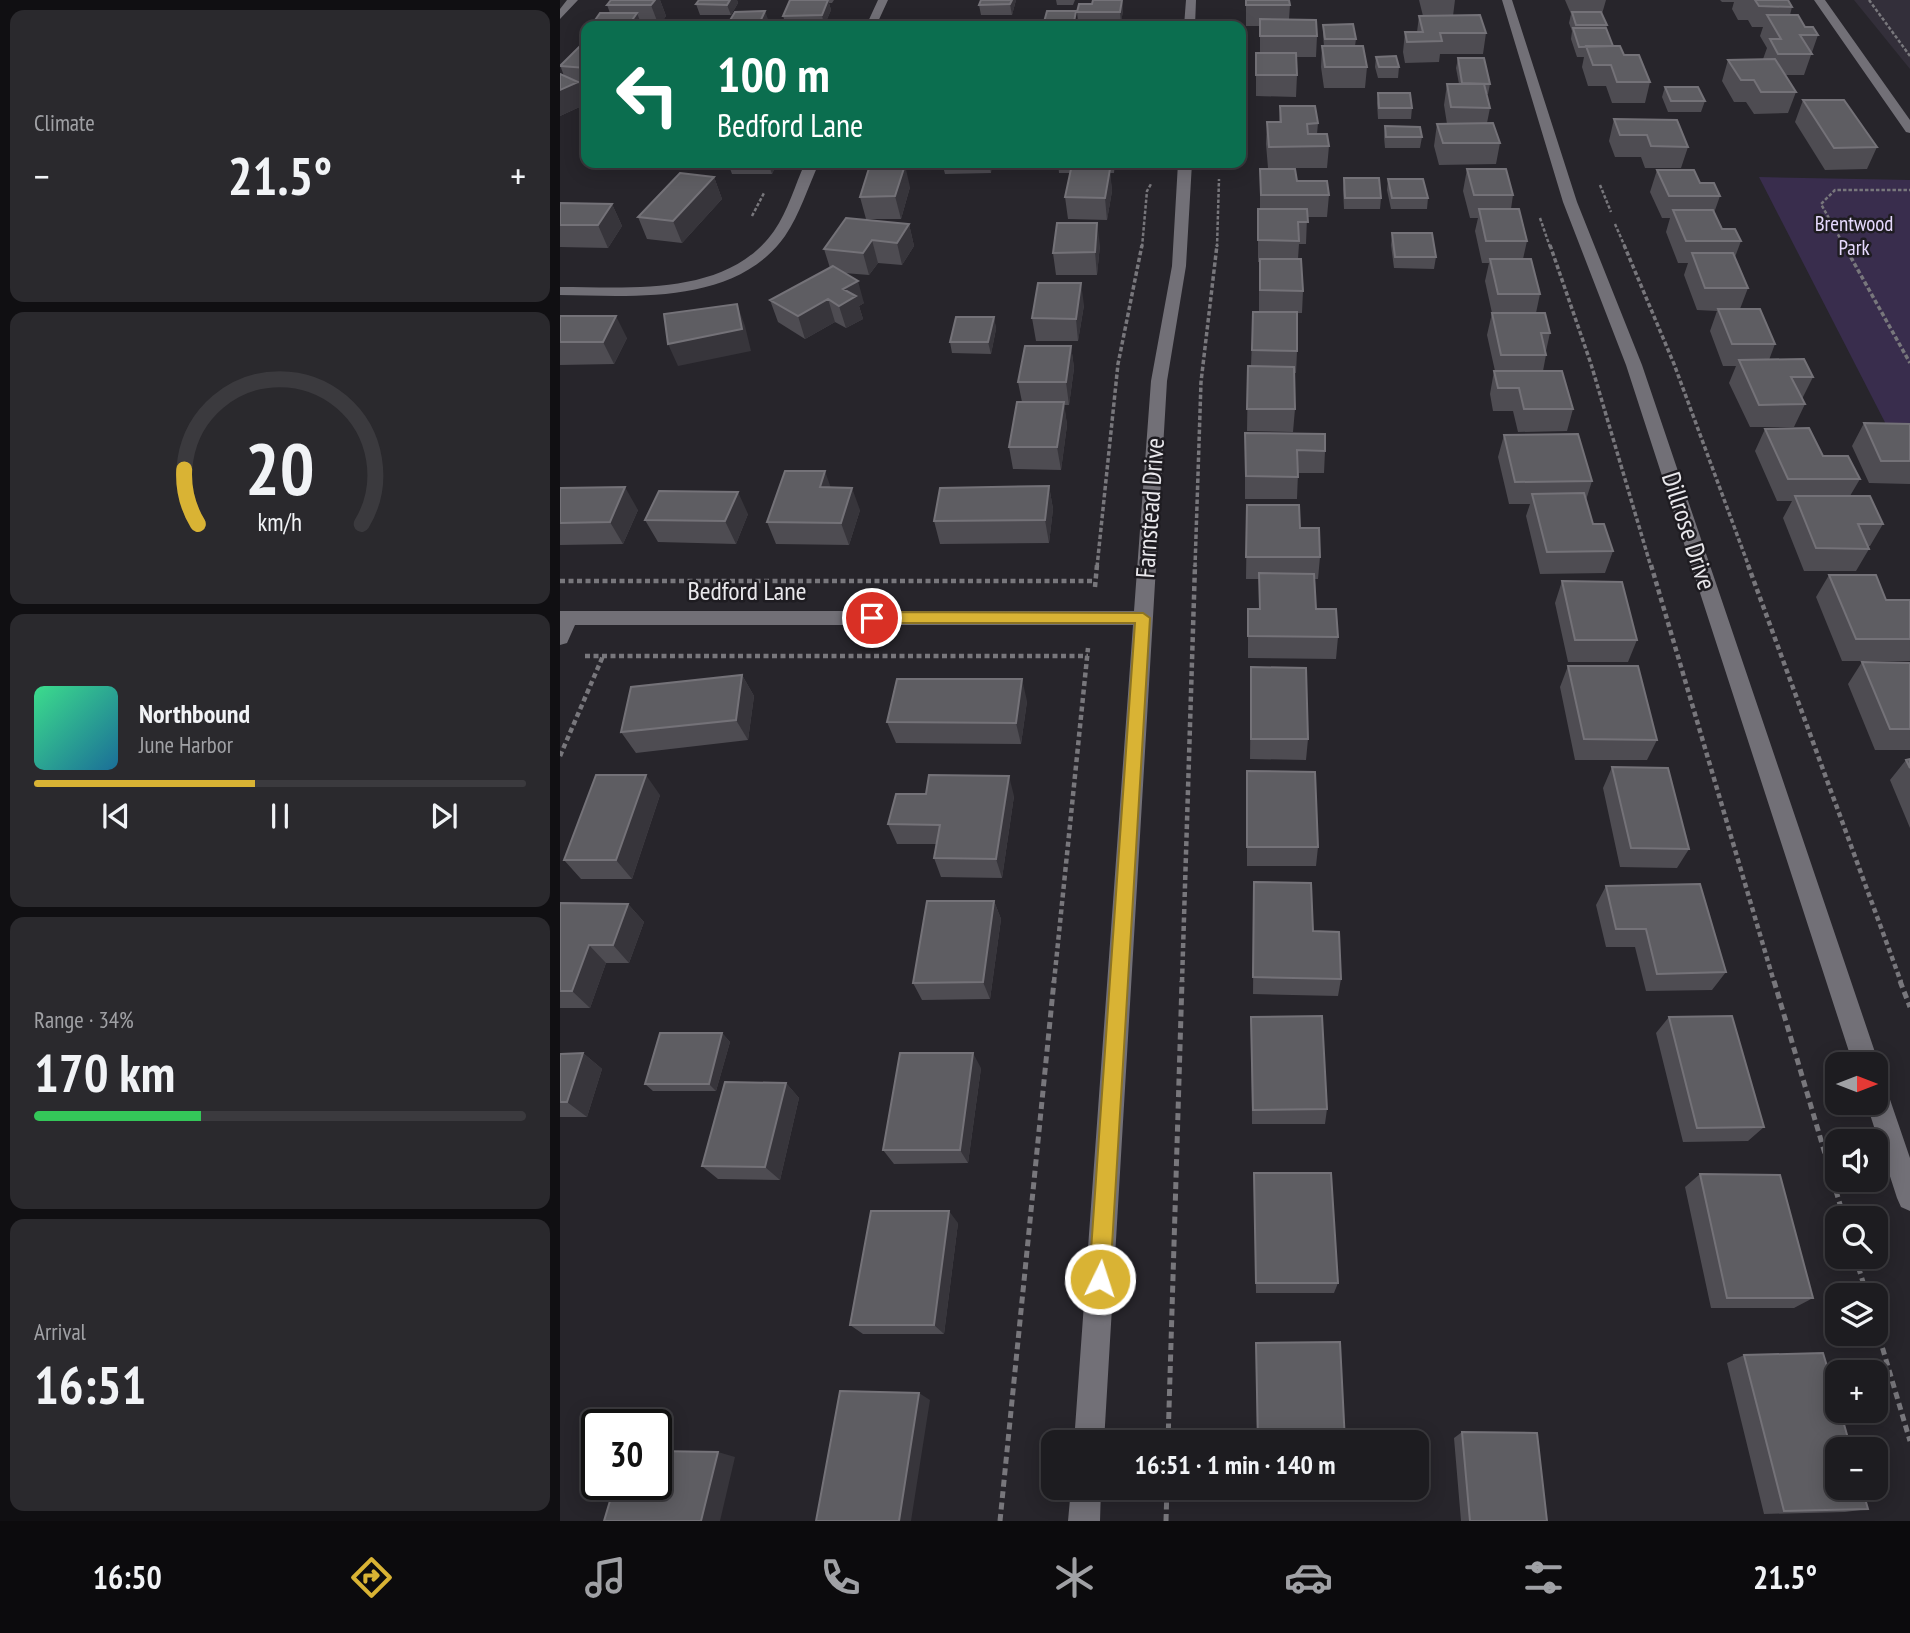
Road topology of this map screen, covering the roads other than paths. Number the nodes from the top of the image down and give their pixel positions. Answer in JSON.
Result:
{"nodes":[{"id":1,"x":573,"y":0,"type":"edge"},
{"id":2,"x":883,"y":0,"type":"edge"},
{"id":3,"x":1191,"y":0,"type":"edge"},
{"id":4,"x":1507,"y":0,"type":"edge"},
{"id":5,"x":1819,"y":0,"type":"edge"},
{"id":6,"x":560,"y":16,"type":"edge"},
{"id":7,"x":873,"y":21,"type":"edge"},
{"id":8,"x":1190,"y":21,"type":"edge"},
{"id":9,"x":1910,"y":129,"type":"edge"},
{"id":10,"x":810,"y":168,"type":"edge"},
{"id":11,"x":1185,"y":168,"type":"edge"},
{"id":12,"x":560,"y":291,"type":"edge"},
{"id":13,"x":565,"y":618,"type":"edge"},
{"id":14,"x":1143,"y":618,"type":"junction"},
{"id":15,"x":560,"y":638,"type":"edge"},
{"id":16,"x":1862,"y":1052,"type":"edge"},
{"id":17,"x":1883,"y":1115,"type":"edge"},
{"id":18,"x":1910,"y":1198,"type":"edge"},
{"id":19,"x":1090,"y":1430,"type":"edge"},
{"id":20,"x":1085,"y":1500,"type":"edge"},
{"id":21,"x":1084,"y":1521,"type":"edge"}],
"edges":[{"from":1,"to":6,"type":"street"},
{"from":2,"to":7,"type":"street"},
{"from":3,"to":8,"type":"street"},
{"from":4,"to":16,"type":"street","name":"Dillrose Drive"},
{"from":5,"to":9,"type":"street"},
{"from":10,"to":12,"type":"street"},
{"from":11,"to":14,"type":"street","name":"Farnstead Drive"},
{"from":13,"to":14,"type":"street","name":"Bedford Lane"},
{"from":13,"to":15,"type":"street"},
{"from":14,"to":19,"type":"street","name":"Farnstead Drive"},
{"from":17,"to":18,"type":"street"},
{"from":20,"to":21,"type":"street"}]}
